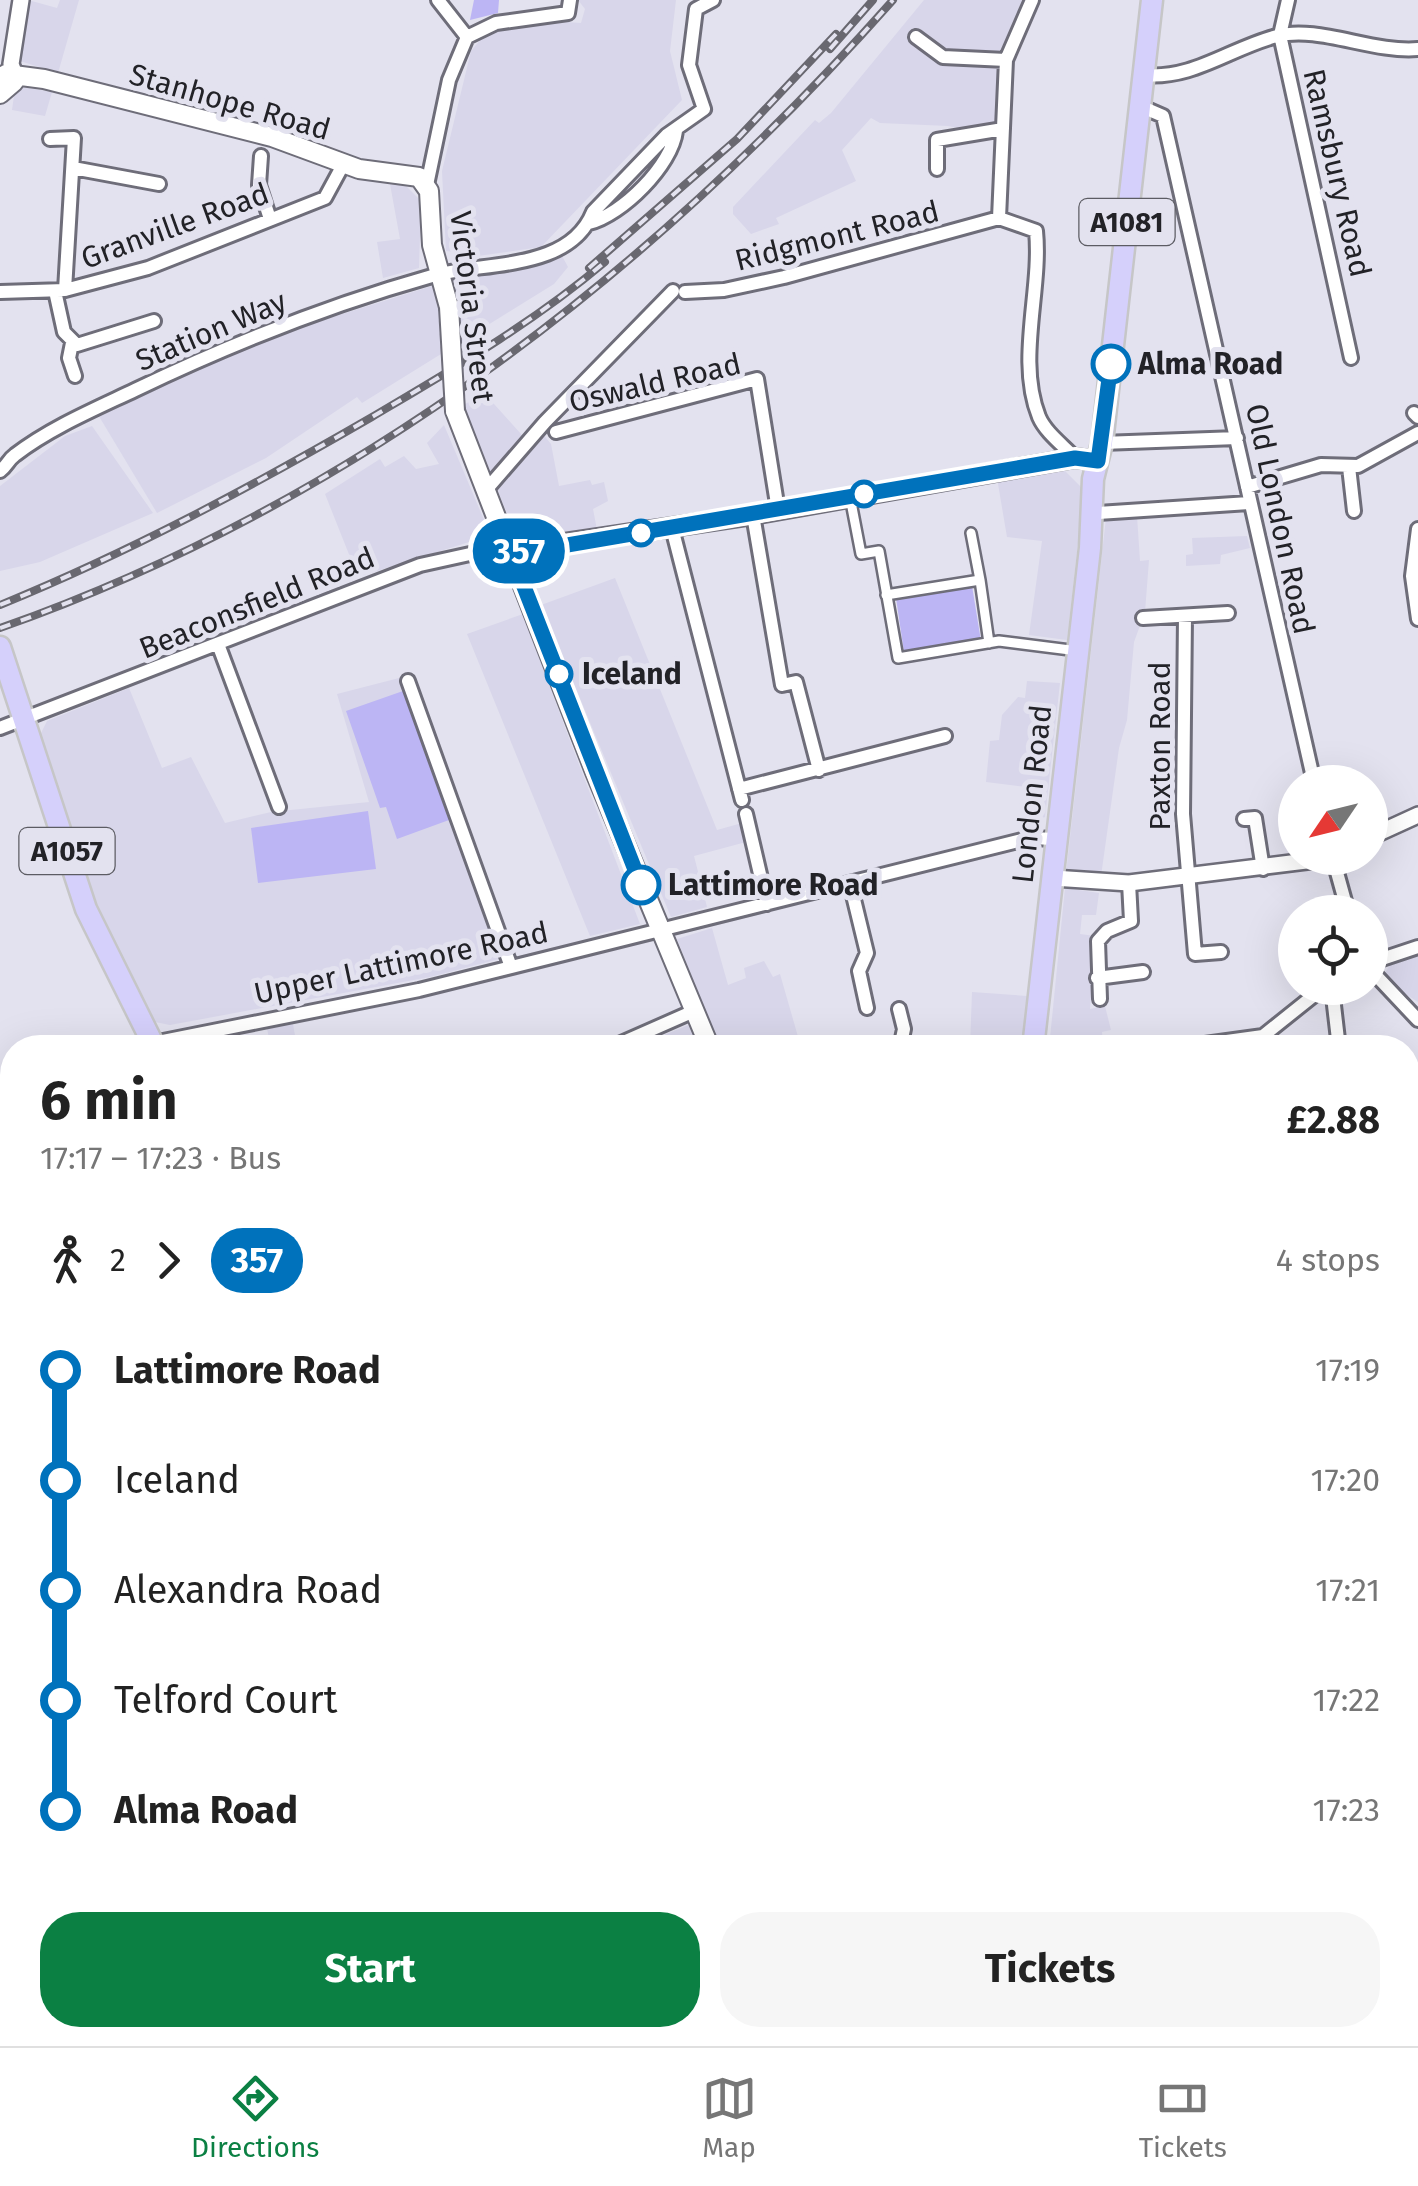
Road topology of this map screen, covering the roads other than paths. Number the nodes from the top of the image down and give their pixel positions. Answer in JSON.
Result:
{"nodes":[{"id":1,"x":22,"y":0,"type":"edge"},
{"id":2,"x":438,"y":0,"type":"edge"},
{"id":3,"x":570,"y":0,"type":"edge"},
{"id":4,"x":712,"y":0,"type":"edge"},
{"id":5,"x":1032,"y":0,"type":"edge"},
{"id":6,"x":1152,"y":0,"type":"edge"},
{"id":7,"x":1288,"y":0,"type":"edge"},
{"id":8,"x":1280,"y":35,"type":"junction"},
{"id":9,"x":467,"y":37,"type":"junction"},
{"id":10,"x":916,"y":37,"type":"dead end"},
{"id":11,"x":1418,"y":49,"type":"edge"},
{"id":12,"x":1006,"y":60,"type":"junction"},
{"id":13,"x":1143,"y":75,"type":"junction"},
{"id":14,"x":8,"y":77,"type":"edge"},
{"id":15,"x":0,"y":94,"type":"edge"},
{"id":16,"x":1140,"y":106,"type":"junction"},
{"id":17,"x":1004,"y":130,"type":"junction"},
{"id":18,"x":50,"y":140,"type":"dead end"},
{"id":19,"x":261,"y":156,"type":"dead end"},
{"id":20,"x":344,"y":163,"type":"junction"},
{"id":21,"x":73,"y":168,"type":"junction"},
{"id":22,"x":937,"y":168,"type":"dead end"},
{"id":23,"x":158,"y":184,"type":"dead end"},
{"id":24,"x":427,"y":185,"type":"junction"},
{"id":25,"x":270,"y":218,"type":"junction"},
{"id":26,"x":999,"y":218,"type":"junction"},
{"id":27,"x":440,"y":274,"type":"junction"},
{"id":28,"x":60,"y":290,"type":"junction"},
{"id":29,"x":0,"y":292,"type":"edge"},
{"id":30,"x":154,"y":322,"type":"dead end"},
{"id":31,"x":72,"y":343,"type":"junction"},
{"id":32,"x":1351,"y":358,"type":"dead end"},
{"id":33,"x":75,"y":376,"type":"dead end"},
{"id":34,"x":556,"y":432,"type":"dead end"},
{"id":35,"x":1418,"y":432,"type":"edge"},
{"id":36,"x":1237,"y":438,"type":"junction"},
{"id":37,"x":1100,"y":452,"type":"junction"},
{"id":38,"x":6,"y":456,"type":"edge"},
{"id":39,"x":1075,"y":458,"type":"junction"},
{"id":40,"x":1349,"y":467,"type":"junction"},
{"id":41,"x":0,"y":471,"type":"edge"},
{"id":42,"x":1246,"y":488,"type":"junction"},
{"id":43,"x":486,"y":490,"type":"junction"},
{"id":44,"x":850,"y":497,"type":"junction"},
{"id":45,"x":1249,"y":503,"type":"junction"},
{"id":46,"x":778,"y":510,"type":"junction"},
{"id":47,"x":1354,"y":511,"type":"dead end"},
{"id":48,"x":1098,"y":514,"type":"junction"},
{"id":49,"x":753,"y":515,"type":"junction"},
{"id":50,"x":672,"y":528,"type":"junction"},
{"id":51,"x":1418,"y":529,"type":"edge"},
{"id":52,"x":972,"y":533,"type":"dead end"},
{"id":53,"x":1090,"y":548,"type":"junction"},
{"id":54,"x":510,"y":551,"type":"junction"},
{"id":55,"x":980,"y":580,"type":"junction"},
{"id":56,"x":886,"y":595,"type":"junction"},
{"id":57,"x":1228,"y":613,"type":"dead end"},
{"id":58,"x":1186,"y":616,"type":"junction"},
{"id":59,"x":1144,"y":618,"type":"dead end"},
{"id":60,"x":1418,"y":619,"type":"edge"},
{"id":61,"x":990,"y":643,"type":"junction"},
{"id":62,"x":218,"y":644,"type":"junction"},
{"id":63,"x":0,"y":646,"type":"edge"},
{"id":64,"x":1078,"y":650,"type":"junction"},
{"id":65,"x":408,"y":680,"type":"dead end"},
{"id":66,"x":27,"y":720,"type":"junction"},
{"id":67,"x":0,"y":728,"type":"edge"},
{"id":68,"x":945,"y":736,"type":"dead end"},
{"id":69,"x":1310,"y":765,"type":"edge"},
{"id":70,"x":819,"y":770,"type":"junction"},
{"id":71,"x":742,"y":801,"type":"junction"},
{"id":72,"x":279,"y":807,"type":"dead end"},
{"id":73,"x":1418,"y":815,"type":"edge"},
{"id":74,"x":1244,"y":819,"type":"dead end"},
{"id":75,"x":1388,"y":829,"type":"edge"},
{"id":76,"x":1056,"y":839,"type":"junction"},
{"id":77,"x":1278,"y":866,"type":"edge"},
{"id":78,"x":1263,"y":868,"type":"junction"},
{"id":79,"x":1186,"y":876,"type":"junction"},
{"id":80,"x":1053,"y":878,"type":"junction"},
{"id":81,"x":850,"y":883,"type":"junction"},
{"id":82,"x":1129,"y":883,"type":"junction"},
{"id":83,"x":768,"y":904,"type":"junction"},
{"id":84,"x":659,"y":930,"type":"junction"},
{"id":85,"x":1418,"y":948,"type":"edge"},
{"id":86,"x":1221,"y":952,"type":"dead end"},
{"id":87,"x":1388,"y":959,"type":"edge"},
{"id":88,"x":511,"y":967,"type":"junction"},
{"id":89,"x":1143,"y":972,"type":"dead end"},
{"id":90,"x":1097,"y":978,"type":"junction"},
{"id":91,"x":1388,"y":986,"type":"edge"},
{"id":92,"x":1100,"y":999,"type":"dead end"},
{"id":93,"x":1303,"y":1005,"type":"edge"},
{"id":94,"x":1334,"y":1005,"type":"edge"},
{"id":95,"x":867,"y":1008,"type":"dead end"},
{"id":96,"x":899,"y":1009,"type":"dead end"},
{"id":97,"x":694,"y":1011,"type":"junction"},
{"id":98,"x":1418,"y":1020,"type":"edge"},
{"id":99,"x":149,"y":1035,"type":"edge"},
{"id":100,"x":200,"y":1035,"type":"edge"},
{"id":101,"x":640,"y":1035,"type":"edge"},
{"id":102,"x":704,"y":1035,"type":"edge"},
{"id":103,"x":903,"y":1035,"type":"edge"},
{"id":104,"x":1035,"y":1035,"type":"edge"},
{"id":105,"x":1267,"y":1035,"type":"edge"},
{"id":106,"x":1337,"y":1035,"type":"edge"}],
"edges":[{"from":1,"to":14,"type":"street"},
{"from":2,"to":9,"type":"street"},
{"from":3,"to":9,"type":"street"},
{"from":4,"to":27,"type":"street","name":"Station Way"},
{"from":5,"to":12,"type":"street"},
{"from":6,"to":13,"type":"main road","name":"London Road","number":"A1081"},
{"from":7,"to":8,"type":"street","name":"Ramsbury Road"},
{"from":8,"to":11,"type":"street"},
{"from":8,"to":13,"type":"street"},
{"from":8,"to":32,"type":"street","name":"Ramsbury Road"},
{"from":9,"to":24,"type":"street"},
{"from":10,"to":12,"type":"street"},
{"from":12,"to":17,"type":"street"},
{"from":13,"to":16,"type":"main road","name":"London Road","number":"A1081"},
{"from":14,"to":15,"type":"main road"},
{"from":14,"to":20,"type":"main road","name":"Stanhope Road"},
{"from":16,"to":36,"type":"street","name":"Old London Road"},
{"from":16,"to":37,"type":"main road","name":"London Road","number":"A1081"},
{"from":17,"to":22,"type":"street"},
{"from":17,"to":26,"type":"street"},
{"from":18,"to":21,"type":"street"},
{"from":19,"to":25,"type":"street"},
{"from":20,"to":24,"type":"main road","name":"Stanhope Road"},
{"from":20,"to":25,"type":"street","name":"Granville Road"},
{"from":21,"to":23,"type":"street"},
{"from":21,"to":28,"type":"street"},
{"from":24,"to":27,"type":"main road","name":"Victoria Street"},
{"from":25,"to":28,"type":"street","name":"Granville Road"},
{"from":26,"to":39,"type":"street"},
{"from":26,"to":43,"type":"street","name":"Ridgmont Road"},
{"from":27,"to":38,"type":"street","name":"Station Way"},
{"from":27,"to":43,"type":"main road","name":"Victoria Street","bridge":true},
{"from":28,"to":29,"type":"street","name":"Granville Road"},
{"from":28,"to":31,"type":"street"},
{"from":30,"to":31,"type":"street"},
{"from":31,"to":33,"type":"street"},
{"from":34,"to":46,"type":"street","name":"Oswald Road"},
{"from":35,"to":40,"type":"street"},
{"from":36,"to":37,"type":"street"},
{"from":36,"to":42,"type":"street","name":"Old London Road"},
{"from":37,"to":39,"type":"main road"},
{"from":37,"to":48,"type":"main road","name":"London Road","number":"A1081"},
{"from":37,"to":53,"type":"main road","name":"London Road","number":"A1081"},
{"from":38,"to":41,"type":"street","name":"Station Way"},
{"from":39,"to":44,"type":"main road"},
{"from":40,"to":42,"type":"street"},
{"from":40,"to":47,"type":"street"},
{"from":42,"to":45,"type":"street","name":"Old London Road"},
{"from":43,"to":54,"type":"main road","name":"Victoria Street"},
{"from":44,"to":46,"type":"main road"},
{"from":44,"to":56,"type":"street"},
{"from":45,"to":48,"type":"street"},
{"from":45,"to":69,"type":"street","name":"Old London Road"},
{"from":46,"to":49,"type":"main road"},
{"from":48,"to":53,"type":"main road","name":"London Road","number":"A1081"},
{"from":49,"to":50,"type":"main road"},
{"from":49,"to":70,"type":"street"},
{"from":50,"to":54,"type":"main road"},
{"from":50,"to":71,"type":"street"},
{"from":51,"to":60,"type":"street"},
{"from":52,"to":55,"type":"street"},
{"from":53,"to":64,"type":"main road","name":"London Road","number":"A1081"},
{"from":54,"to":62,"type":"street","name":"Beaconsfield Road"},
{"from":54,"to":84,"type":"main road","name":"Victoria Street"},
{"from":55,"to":56,"type":"street"},
{"from":55,"to":61,"type":"street"},
{"from":56,"to":61,"type":"street"},
{"from":57,"to":58,"type":"street"},
{"from":58,"to":59,"type":"street"},
{"from":58,"to":79,"type":"street","name":"Paxton Road"},
{"from":61,"to":64,"type":"street"},
{"from":62,"to":66,"type":"street","name":"Beaconsfield Road"},
{"from":62,"to":72,"type":"street"},
{"from":63,"to":66,"type":"main road","number":"A1057"},
{"from":64,"to":76,"type":"main road","name":"London Road","number":"A1081"},
{"from":65,"to":88,"type":"street"},
{"from":66,"to":67,"type":"street","name":"Beaconsfield Road"},
{"from":66,"to":99,"type":"main road","number":"A1057"},
{"from":68,"to":70,"type":"street"},
{"from":70,"to":71,"type":"street"},
{"from":71,"to":83,"type":"street"},
{"from":73,"to":75,"type":"street"},
{"from":74,"to":78,"type":"street"},
{"from":76,"to":80,"type":"main road","name":"London Road","number":"A1081"},
{"from":76,"to":81,"type":"street"},
{"from":77,"to":78,"type":"street"},
{"from":78,"to":79,"type":"street"},
{"from":79,"to":82,"type":"street"},
{"from":79,"to":86,"type":"street","name":"Paxton Road"},
{"from":80,"to":82,"type":"street"},
{"from":80,"to":104,"type":"main road","name":"London Road","number":"A1081"},
{"from":81,"to":83,"type":"street"},
{"from":81,"to":95,"type":"street"},
{"from":82,"to":90,"type":"street"},
{"from":83,"to":84,"type":"street"},
{"from":84,"to":88,"type":"street","name":"Upper Lattimore Road"},
{"from":84,"to":97,"type":"main road","name":"Victoria Street"},
{"from":85,"to":87,"type":"street"},
{"from":88,"to":100,"type":"street","name":"Upper Lattimore Road"},
{"from":89,"to":90,"type":"street"},
{"from":90,"to":92,"type":"street"},
{"from":91,"to":98,"type":"street"},
{"from":93,"to":105,"type":"street"},
{"from":94,"to":106,"type":"street"},
{"from":96,"to":103,"type":"street"},
{"from":97,"to":101,"type":"street"},
{"from":97,"to":102,"type":"main road","name":"Victoria Street"}]}
